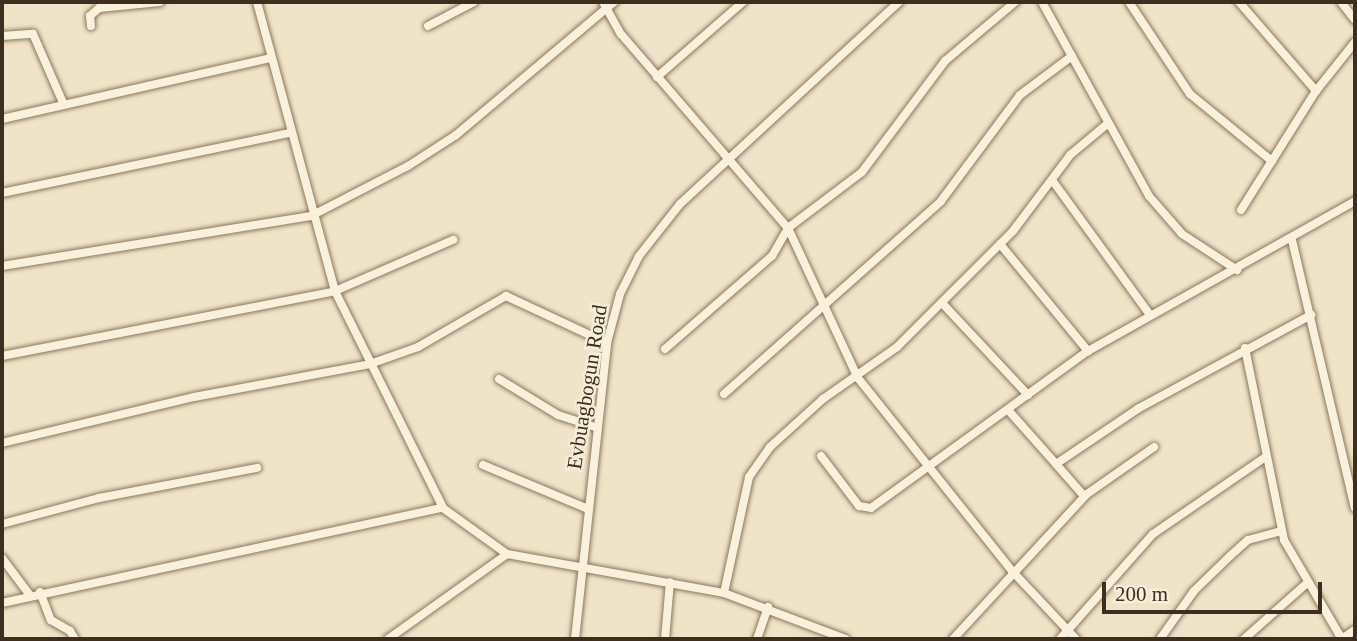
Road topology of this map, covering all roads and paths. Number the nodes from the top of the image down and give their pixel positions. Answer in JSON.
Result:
{"nodes":[{"id":1,"x":160,"y":2,"type":"edge"},
{"id":2,"x":257,"y":2,"type":"edge"},
{"id":3,"x":474,"y":2,"type":"edge"},
{"id":4,"x":743,"y":2,"type":"edge"},
{"id":5,"x":898,"y":2,"type":"edge"},
{"id":6,"x":1014,"y":2,"type":"edge"},
{"id":7,"x":1042,"y":2,"type":"edge"},
{"id":8,"x":1129,"y":2,"type":"edge"},
{"id":9,"x":1239,"y":2,"type":"edge"},
{"id":10,"x":1341,"y":2,"type":"edge"},
{"id":11,"x":608,"y":4,"type":"edge"},
{"id":12,"x":1355,"y":20,"type":"edge"},
{"id":13,"x":91,"y":26,"type":"dead end"},
{"id":14,"x":428,"y":26,"type":"dead end"},
{"id":15,"x":2,"y":36,"type":"edge"},
{"id":16,"x":1355,"y":42,"type":"edge"},
{"id":17,"x":1072,"y":56,"type":"junction"},
{"id":18,"x":270,"y":58,"type":"junction"},
{"id":19,"x":657,"y":77,"type":"junction"},
{"id":20,"x":1317,"y":91,"type":"junction"},
{"id":21,"x":64,"y":105,"type":"junction"},
{"id":22,"x":2,"y":119,"type":"edge"},
{"id":23,"x":1106,"y":125,"type":"junction"},
{"id":24,"x":290,"y":133,"type":"junction"},
{"id":25,"x":730,"y":158,"type":"junction"},
{"id":26,"x":1272,"y":161,"type":"junction"},
{"id":27,"x":1052,"y":180,"type":"junction"},
{"id":28,"x":2,"y":193,"type":"edge"},
{"id":29,"x":1355,"y":201,"type":"edge"},
{"id":30,"x":1241,"y":210,"type":"dead end"},
{"id":31,"x":311,"y":216,"type":"junction"},
{"id":32,"x":788,"y":228,"type":"junction"},
{"id":33,"x":453,"y":240,"type":"dead end"},
{"id":34,"x":1292,"y":240,"type":"junction"},
{"id":35,"x":1000,"y":244,"type":"junction"},
{"id":36,"x":2,"y":266,"type":"edge"},
{"id":37,"x":1237,"y":270,"type":"junction"},
{"id":38,"x":335,"y":291,"type":"junction"},
{"id":39,"x":826,"y":303,"type":"junction"},
{"id":40,"x":942,"y":303,"type":"junction"},
{"id":41,"x":1150,"y":315,"type":"junction"},
{"id":42,"x":1311,"y":315,"type":"junction"},
{"id":43,"x":607,"y":343,"type":"junction"},
{"id":44,"x":1245,"y":348,"type":"junction"},
{"id":45,"x":665,"y":349,"type":"dead end"},
{"id":46,"x":1087,"y":351,"type":"junction"},
{"id":47,"x":2,"y":356,"type":"edge"},
{"id":48,"x":370,"y":364,"type":"junction"},
{"id":49,"x":858,"y":378,"type":"junction"},
{"id":50,"x":499,"y":379,"type":"dead end"},
{"id":51,"x":724,"y":394,"type":"dead end"},
{"id":52,"x":1028,"y":395,"type":"junction"},
{"id":53,"x":1009,"y":411,"type":"junction"},
{"id":54,"x":595,"y":427,"type":"junction"},
{"id":55,"x":2,"y":443,"type":"edge"},
{"id":56,"x":1154,"y":447,"type":"dead end"},
{"id":57,"x":821,"y":456,"type":"dead end"},
{"id":58,"x":1264,"y":458,"type":"junction"},
{"id":59,"x":1056,"y":464,"type":"junction"},
{"id":60,"x":483,"y":465,"type":"dead end"},
{"id":61,"x":925,"y":465,"type":"junction"},
{"id":62,"x":257,"y":468,"type":"dead end"},
{"id":63,"x":1084,"y":496,"type":"junction"},
{"id":64,"x":443,"y":508,"type":"junction"},
{"id":65,"x":1355,"y":508,"type":"edge"},
{"id":66,"x":588,"y":509,"type":"junction"},
{"id":67,"x":2,"y":524,"type":"edge"},
{"id":68,"x":1282,"y":531,"type":"junction"},
{"id":69,"x":508,"y":554,"type":"junction"},
{"id":70,"x":2,"y":558,"type":"edge"},
{"id":71,"x":582,"y":569,"type":"junction"},
{"id":72,"x":1013,"y":572,"type":"junction"},
{"id":73,"x":670,"y":582,"type":"junction"},
{"id":74,"x":1307,"y":583,"type":"junction"},
{"id":75,"x":40,"y":592,"type":"junction"},
{"id":76,"x":724,"y":593,"type":"junction"},
{"id":77,"x":29,"y":594,"type":"junction"},
{"id":78,"x":2,"y":603,"type":"edge"},
{"id":79,"x":768,"y":607,"type":"junction"},
{"id":80,"x":1355,"y":630,"type":"edge"},
{"id":81,"x":1068,"y":631,"type":"junction"},
{"id":82,"x":75,"y":639,"type":"edge"},
{"id":83,"x":388,"y":639,"type":"edge"},
{"id":84,"x":575,"y":639,"type":"edge"},
{"id":85,"x":666,"y":639,"type":"edge"},
{"id":86,"x":757,"y":639,"type":"edge"},
{"id":87,"x":844,"y":639,"type":"edge"},
{"id":88,"x":953,"y":639,"type":"edge"},
{"id":89,"x":1060,"y":639,"type":"edge"},
{"id":90,"x":1076,"y":639,"type":"edge"},
{"id":91,"x":1160,"y":639,"type":"edge"},
{"id":92,"x":1244,"y":639,"type":"edge"},
{"id":93,"x":1343,"y":639,"type":"edge"}],
"edges":[{"from":1,"to":13,"type":"street"},
{"from":2,"to":18,"type":"street"},
{"from":3,"to":14,"type":"street"},
{"from":4,"to":19,"type":"street"},
{"from":5,"to":25,"type":"street","name":"Evbuagbogun Road"},
{"from":6,"to":32,"type":"street"},
{"from":7,"to":17,"type":"street"},
{"from":8,"to":26,"type":"street"},
{"from":9,"to":20,"type":"street"},
{"from":10,"to":12,"type":"street"},
{"from":11,"to":19,"type":"street"},
{"from":11,"to":31,"type":"street"},
{"from":15,"to":21,"type":"street"},
{"from":16,"to":20,"type":"street"},
{"from":17,"to":23,"type":"street"},
{"from":17,"to":39,"type":"street"},
{"from":18,"to":21,"type":"street"},
{"from":18,"to":24,"type":"street"},
{"from":19,"to":25,"type":"street"},
{"from":20,"to":26,"type":"street"},
{"from":21,"to":22,"type":"street"},
{"from":23,"to":27,"type":"street"},
{"from":23,"to":37,"type":"street"},
{"from":24,"to":28,"type":"street"},
{"from":24,"to":31,"type":"street"},
{"from":25,"to":32,"type":"street"},
{"from":25,"to":43,"type":"street","name":"Evbuagbogun Road"},
{"from":26,"to":30,"type":"street"},
{"from":27,"to":35,"type":"street"},
{"from":27,"to":41,"type":"street"},
{"from":29,"to":34,"type":"street"},
{"from":31,"to":36,"type":"street"},
{"from":31,"to":38,"type":"street"},
{"from":32,"to":39,"type":"street"},
{"from":32,"to":45,"type":"street"},
{"from":33,"to":38,"type":"street"},
{"from":34,"to":37,"type":"street"},
{"from":34,"to":42,"type":"street"},
{"from":35,"to":40,"type":"street"},
{"from":35,"to":46,"type":"street"},
{"from":37,"to":41,"type":"street"},
{"from":38,"to":47,"type":"street"},
{"from":38,"to":48,"type":"street"},
{"from":39,"to":49,"type":"street"},
{"from":39,"to":51,"type":"street"},
{"from":40,"to":49,"type":"street"},
{"from":40,"to":52,"type":"street"},
{"from":41,"to":46,"type":"street"},
{"from":42,"to":44,"type":"street"},
{"from":42,"to":65,"type":"street"},
{"from":43,"to":48,"type":"street"},
{"from":43,"to":54,"type":"street","name":"Evbuagbogun Road"},
{"from":44,"to":58,"type":"street"},
{"from":44,"to":59,"type":"street"},
{"from":46,"to":52,"type":"street"},
{"from":48,"to":55,"type":"street"},
{"from":48,"to":64,"type":"street"},
{"from":49,"to":61,"type":"street"},
{"from":49,"to":76,"type":"street"},
{"from":50,"to":54,"type":"street"},
{"from":52,"to":53,"type":"street"},
{"from":53,"to":59,"type":"street"},
{"from":53,"to":61,"type":"street"},
{"from":54,"to":66,"type":"street","name":"Evbuagbogun Road"},
{"from":56,"to":63,"type":"street"},
{"from":57,"to":61,"type":"street"},
{"from":58,"to":68,"type":"street"},
{"from":58,"to":81,"type":"street"},
{"from":59,"to":63,"type":"street"},
{"from":60,"to":66,"type":"street"},
{"from":61,"to":72,"type":"street"},
{"from":62,"to":67,"type":"street"},
{"from":63,"to":72,"type":"street"},
{"from":64,"to":69,"type":"street"},
{"from":64,"to":75,"type":"street"},
{"from":66,"to":71,"type":"street","name":"Evbuagbogun Road"},
{"from":68,"to":74,"type":"street"},
{"from":68,"to":91,"type":"street"},
{"from":69,"to":71,"type":"street"},
{"from":69,"to":83,"type":"street"},
{"from":70,"to":77,"type":"street"},
{"from":71,"to":73,"type":"street"},
{"from":71,"to":84,"type":"street","name":"Evbuagbogun Road"},
{"from":72,"to":81,"type":"street"},
{"from":72,"to":88,"type":"street"},
{"from":73,"to":76,"type":"street"},
{"from":73,"to":85,"type":"street"},
{"from":74,"to":92,"type":"street"},
{"from":74,"to":93,"type":"street"},
{"from":75,"to":77,"type":"street"},
{"from":75,"to":82,"type":"street"},
{"from":76,"to":79,"type":"street"},
{"from":77,"to":78,"type":"street"},
{"from":79,"to":86,"type":"street"},
{"from":79,"to":87,"type":"street"},
{"from":80,"to":93,"type":"street"},
{"from":81,"to":89,"type":"street"},
{"from":81,"to":90,"type":"street"}]}
